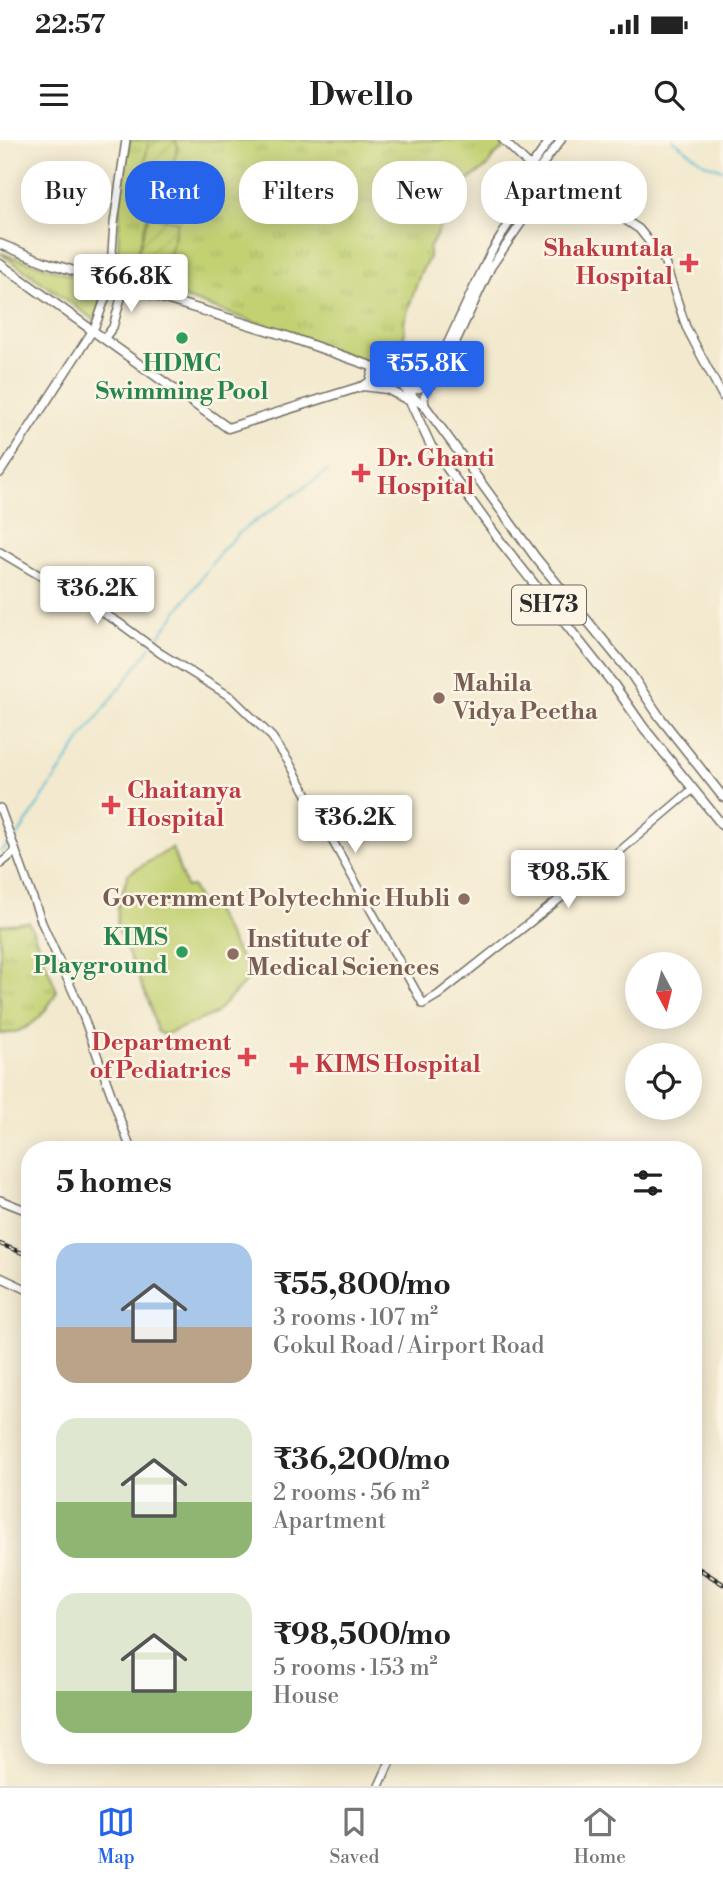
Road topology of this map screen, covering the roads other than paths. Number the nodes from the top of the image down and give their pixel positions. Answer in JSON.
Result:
{"nodes":[{"id":1,"x":125,"y":140,"type":"edge"},
{"id":2,"x":503,"y":140,"type":"edge"},
{"id":3,"x":551,"y":140,"type":"edge"},
{"id":4,"x":561,"y":140,"type":"edge"},
{"id":5,"x":524,"y":161,"type":"edge"},
{"id":6,"x":540,"y":161,"type":"edge"},
{"id":7,"x":544,"y":161,"type":"edge"},
{"id":8,"x":521,"y":224,"type":"edge"},
{"id":9,"x":632,"y":224,"type":"edge"},
{"id":10,"x":0,"y":244,"type":"edge"},
{"id":11,"x":0,"y":264,"type":"edge"},
{"id":12,"x":116,"y":284,"type":"junction"},
{"id":13,"x":93,"y":330,"type":"junction"},
{"id":14,"x":104,"y":339,"type":"junction"},
{"id":15,"x":374,"y":367,"type":"junction"},
{"id":16,"x":430,"y":382,"type":"junction"},
{"id":17,"x":363,"y":386,"type":"junction"},
{"id":18,"x":408,"y":392,"type":"junction"},
{"id":19,"x":723,"y":397,"type":"edge"},
{"id":20,"x":413,"y":401,"type":"junction"},
{"id":21,"x":425,"y":406,"type":"junction"},
{"id":22,"x":0,"y":473,"type":"edge"},
{"id":23,"x":0,"y":552,"type":"edge"},
{"id":24,"x":693,"y":789,"type":"junction"},
{"id":25,"x":723,"y":797,"type":"edge"},
{"id":26,"x":0,"y":808,"type":"edge"},
{"id":27,"x":723,"y":826,"type":"edge"},
{"id":28,"x":14,"y":850,"type":"junction"},
{"id":29,"x":0,"y":864,"type":"edge"},
{"id":30,"x":128,"y":1141,"type":"edge"},
{"id":31,"x":0,"y":1200,"type":"edge"},
{"id":32,"x":21,"y":1208,"type":"edge"},
{"id":33,"x":0,"y":1277,"type":"edge"},
{"id":34,"x":21,"y":1286,"type":"edge"},
{"id":35,"x":389,"y":1764,"type":"edge"},
{"id":36,"x":379,"y":1786,"type":"edge"}],
"edges":[{"from":1,"to":12,"type":"street"},
{"from":2,"to":5,"type":"street"},
{"from":3,"to":6,"type":"street"},
{"from":4,"to":7,"type":"street"},
{"from":8,"to":16,"type":"street"},
{"from":9,"to":19,"type":"street"},
{"from":10,"to":12,"type":"main road","number":"SH73"},
{"from":11,"to":13,"type":"main road"},
{"from":12,"to":13,"type":"street"},
{"from":12,"to":14,"type":"street"},
{"from":12,"to":15,"type":"main road","number":"SH73"},
{"from":13,"to":14,"type":"main road"},
{"from":13,"to":22,"type":"street"},
{"from":14,"to":17,"type":"main road"},
{"from":15,"to":17,"type":"street"},
{"from":15,"to":18,"type":"main road","number":"SH73"},
{"from":16,"to":18,"type":"street"},
{"from":16,"to":20,"type":"street"},
{"from":16,"to":21,"type":"street"},
{"from":17,"to":20,"type":"main road","number":"SH73"},
{"from":18,"to":20,"type":"main road","number":"SH73"},
{"from":20,"to":21,"type":"main road","number":"SH73"},
{"from":20,"to":24,"type":"main road","number":"SH73"},
{"from":21,"to":25,"type":"main road","number":"SH73"},
{"from":23,"to":24,"type":"street"},
{"from":24,"to":27,"type":"main road","number":"SH73"},
{"from":26,"to":28,"type":"street"},
{"from":28,"to":29,"type":"street"},
{"from":28,"to":30,"type":"street"},
{"from":31,"to":32,"type":"street"},
{"from":33,"to":34,"type":"street"},
{"from":35,"to":36,"type":"street"}]}
